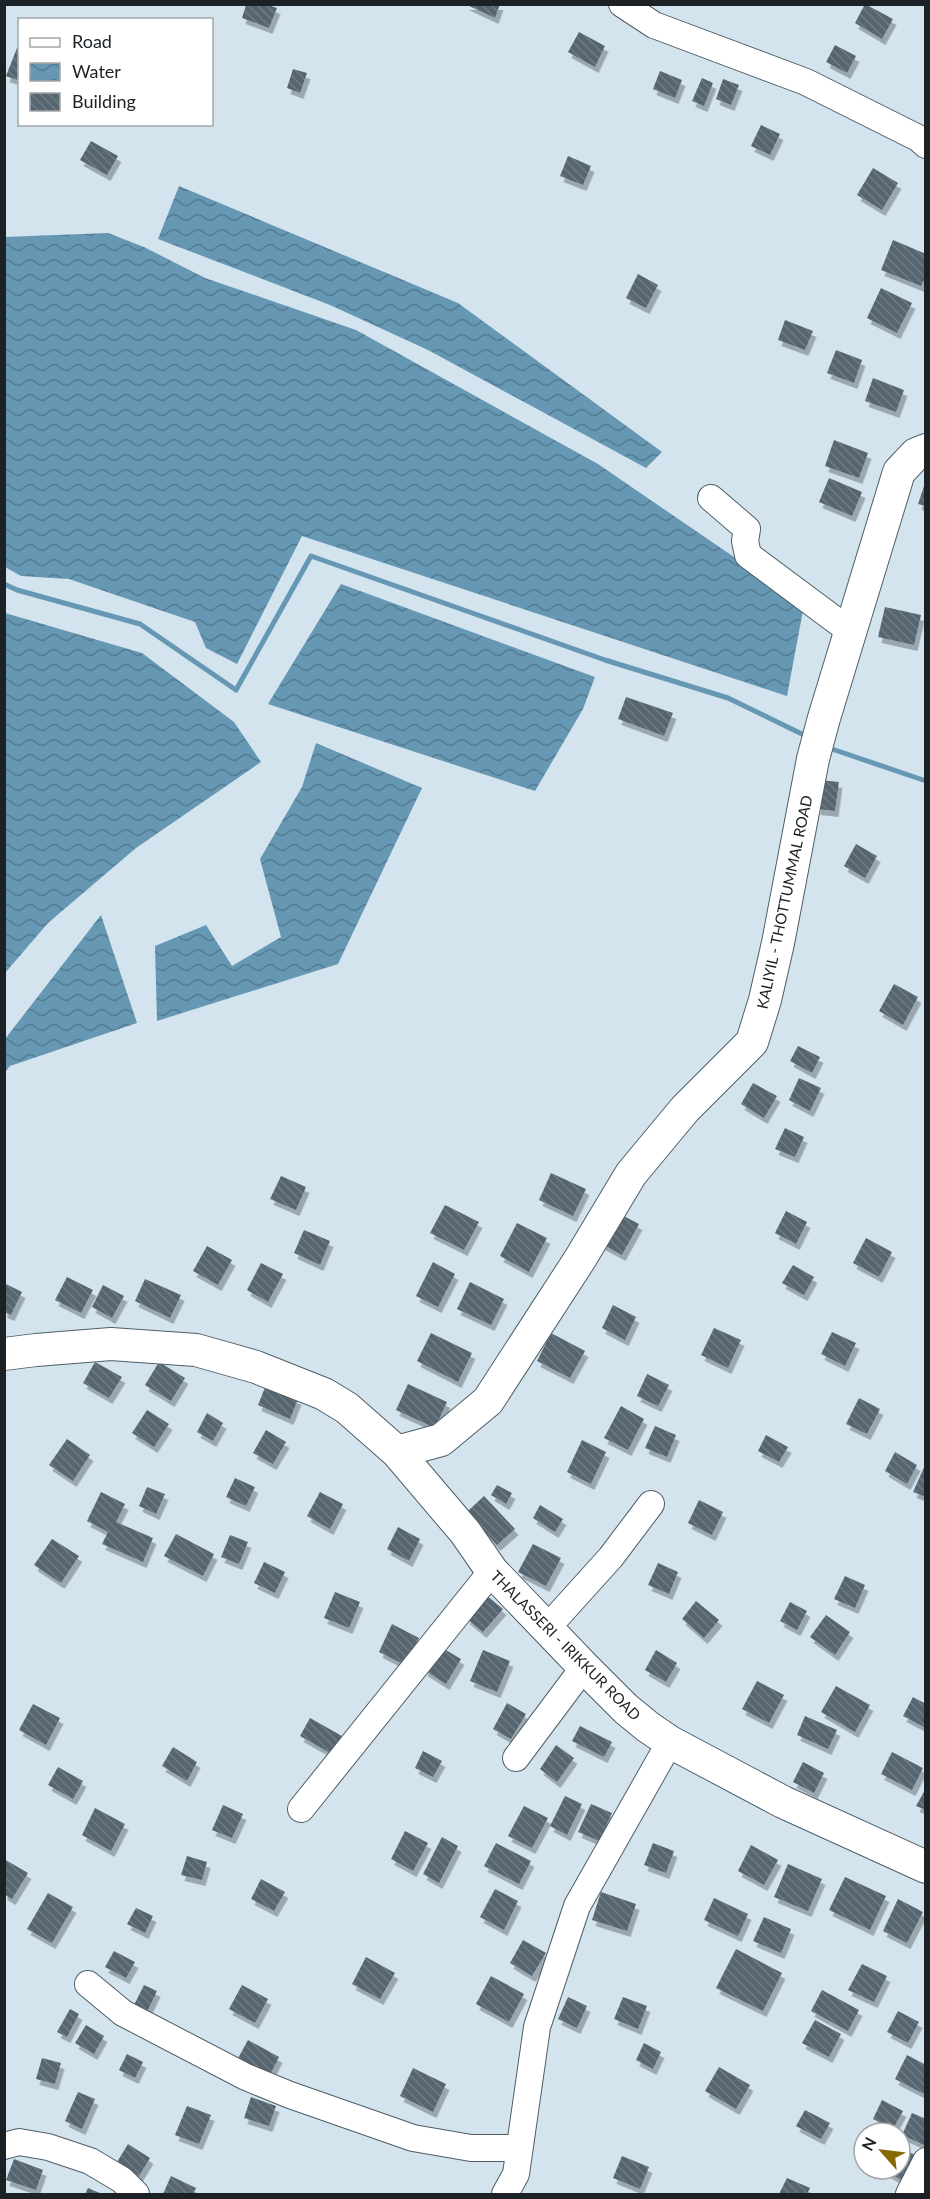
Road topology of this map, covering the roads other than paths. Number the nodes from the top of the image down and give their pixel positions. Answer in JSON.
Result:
{"nodes":[{"id":1,"x":622,"y":4,"type":"edge"},
{"id":2,"x":926,"y":145,"type":"edge"},
{"id":3,"x":926,"y":450,"type":"edge"},
{"id":4,"x":711,"y":498,"type":"dead end"},
{"id":5,"x":850,"y":632,"type":"junction"},
{"id":6,"x":4,"y":1354,"type":"edge"},
{"id":7,"x":397,"y":1452,"type":"junction"},
{"id":8,"x":651,"y":1504,"type":"dead end"},
{"id":9,"x":492,"y":1571,"type":"junction"},
{"id":10,"x":548,"y":1628,"type":"junction"},
{"id":11,"x":584,"y":1667,"type":"junction"},
{"id":12,"x":670,"y":1742,"type":"junction"},
{"id":13,"x":516,"y":1758,"type":"dead end"},
{"id":14,"x":300,"y":1809,"type":"dead end"},
{"id":15,"x":926,"y":1867,"type":"edge"},
{"id":16,"x":88,"y":1984,"type":"dead end"},
{"id":17,"x":4,"y":2146,"type":"edge"},
{"id":18,"x":519,"y":2148,"type":"junction"},
{"id":19,"x":926,"y":2161,"type":"edge"},
{"id":20,"x":136,"y":2194,"type":"edge"},
{"id":21,"x":505,"y":2194,"type":"edge"},
{"id":22,"x":909,"y":2194,"type":"edge"}],
"edges":[{"from":1,"to":2,"type":"street"},
{"from":3,"to":5,"type":"main road","name":"KALIYIL - THOTTUMMAL ROAD"},
{"from":4,"to":5,"type":"street"},
{"from":5,"to":7,"type":"main road","name":"KALIYIL - THOTTUMMAL ROAD"},
{"from":6,"to":7,"type":"main road","name":"THALASSERI - IRIKKUR ROAD"},
{"from":7,"to":9,"type":"main road","name":"THALASSERI - IRIKKUR ROAD"},
{"from":8,"to":10,"type":"street"},
{"from":9,"to":10,"type":"main road","name":"THALASSERI - IRIKKUR ROAD"},
{"from":9,"to":14,"type":"street"},
{"from":10,"to":11,"type":"main road","name":"THALASSERI - IRIKKUR ROAD"},
{"from":11,"to":12,"type":"main road","name":"THALASSERI - IRIKKUR ROAD"},
{"from":11,"to":13,"type":"street"},
{"from":12,"to":15,"type":"main road","name":"THALASSERI - IRIKKUR ROAD"},
{"from":12,"to":18,"type":"street"},
{"from":16,"to":18,"type":"street"},
{"from":17,"to":20,"type":"street"},
{"from":18,"to":21,"type":"street"},
{"from":19,"to":22,"type":"street"}]}
